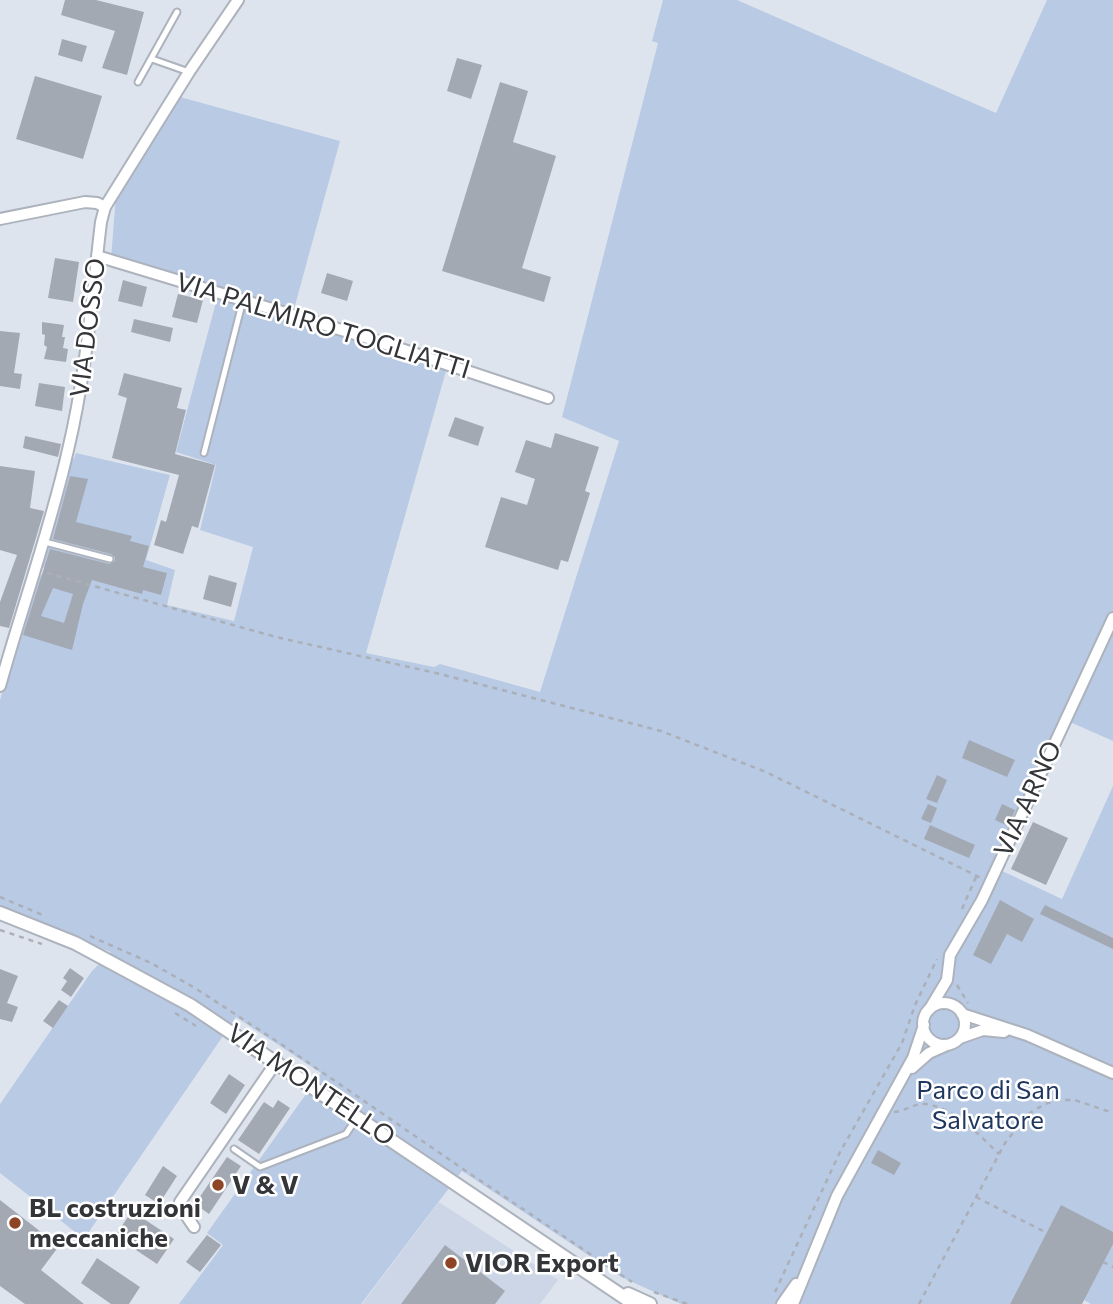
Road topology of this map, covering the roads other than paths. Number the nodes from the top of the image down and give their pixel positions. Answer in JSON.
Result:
{"nodes":[{"id":1,"x":238,"y":0,"type":"edge"},
{"id":2,"x":177,"y":12,"type":"dead end"},
{"id":3,"x":152,"y":58,"type":"junction"},
{"id":4,"x":189,"y":72,"type":"junction"},
{"id":5,"x":138,"y":82,"type":"dead end"},
{"id":6,"x":106,"y":207,"type":"junction"},
{"id":7,"x":0,"y":219,"type":"edge"},
{"id":8,"x":97,"y":256,"type":"junction"},
{"id":9,"x":244,"y":300,"type":"junction"},
{"id":10,"x":548,"y":398,"type":"dead end"},
{"id":11,"x":204,"y":453,"type":"dead end"},
{"id":12,"x":45,"y":542,"type":"junction"},
{"id":13,"x":110,"y":559,"type":"dead end"},
{"id":14,"x":1113,"y":618,"type":"edge"},
{"id":15,"x":0,"y":639,"type":"edge"},
{"id":16,"x":12,"y":643,"type":"junction"},
{"id":17,"x":0,"y":686,"type":"edge"},
{"id":18,"x":0,"y":913,"type":"edge"},
{"id":19,"x":951,"y":981,"type":"junction"},
{"id":20,"x":929,"y":1010,"type":"junction"},
{"id":21,"x":959,"y":1010,"type":"junction"},
{"id":22,"x":924,"y":1025,"type":"junction"},
{"id":23,"x":1027,"y":1035,"type":"junction"},
{"id":24,"x":960,"y":1038,"type":"junction"},
{"id":25,"x":947,"y":1045,"type":"junction"},
{"id":26,"x":277,"y":1062,"type":"junction"},
{"id":27,"x":1113,"y":1073,"type":"edge"},
{"id":28,"x":903,"y":1078,"type":"junction"},
{"id":29,"x":358,"y":1116,"type":"junction"},
{"id":30,"x":234,"y":1149,"type":"dead end"},
{"id":31,"x":194,"y":1227,"type":"dead end"},
{"id":32,"x":805,"y":1270,"type":"junction"},
{"id":33,"x":606,"y":1284,"type":"junction"},
{"id":34,"x":634,"y":1304,"type":"edge"},
{"id":35,"x":650,"y":1304,"type":"edge"},
{"id":36,"x":782,"y":1304,"type":"edge"},
{"id":37,"x":793,"y":1304,"type":"edge"}],
"edges":[{"from":1,"to":4,"type":"street","name":"VIA DOSSO"},
{"from":2,"to":3,"type":"lane"},
{"from":3,"to":4,"type":"lane"},
{"from":3,"to":5,"type":"lane"},
{"from":4,"to":6,"type":"street","name":"VIA DOSSO"},
{"from":6,"to":7,"type":"street"},
{"from":6,"to":8,"type":"street","name":"VIA DOSSO"},
{"from":8,"to":9,"type":"street","name":"VIA PALMIRO TOGLIATTI"},
{"from":8,"to":12,"type":"street","name":"VIA DOSSO"},
{"from":9,"to":10,"type":"street","name":"VIA PALMIRO TOGLIATTI"},
{"from":9,"to":11,"type":"lane"},
{"from":12,"to":13,"type":"lane"},
{"from":12,"to":16,"type":"street","name":"VIA DOSSO"},
{"from":14,"to":19,"type":"street","name":"VIA ARNO"},
{"from":15,"to":16,"type":"street"},
{"from":16,"to":17,"type":"street","name":"VIA DOSSO"},
{"from":18,"to":26,"type":"street","name":"VIA MONTELLO"},
{"from":19,"to":20,"type":"street","name":"VIA ARNO"},
{"from":19,"to":21,"type":"street"},
{"from":20,"to":21,"type":"street"},
{"from":20,"to":22,"type":"street"},
{"from":21,"to":23,"type":"street"},
{"from":21,"to":24,"type":"street"},
{"from":22,"to":25,"type":"street"},
{"from":22,"to":28,"type":"street"},
{"from":23,"to":24,"type":"street"},
{"from":23,"to":27,"type":"street"},
{"from":24,"to":25,"type":"street"},
{"from":25,"to":28,"type":"street"},
{"from":26,"to":29,"type":"street","name":"VIA MONTELLO"},
{"from":26,"to":31,"type":"street"},
{"from":28,"to":32,"type":"street"},
{"from":29,"to":30,"type":"lane"},
{"from":29,"to":33,"type":"street","name":"VIA MONTELLO"},
{"from":32,"to":36,"type":"street"},
{"from":32,"to":37,"type":"street"},
{"from":33,"to":34,"type":"street","name":"VIA MONTELLO"},
{"from":33,"to":35,"type":"street","name":"VIA MONTELLO"}]}
